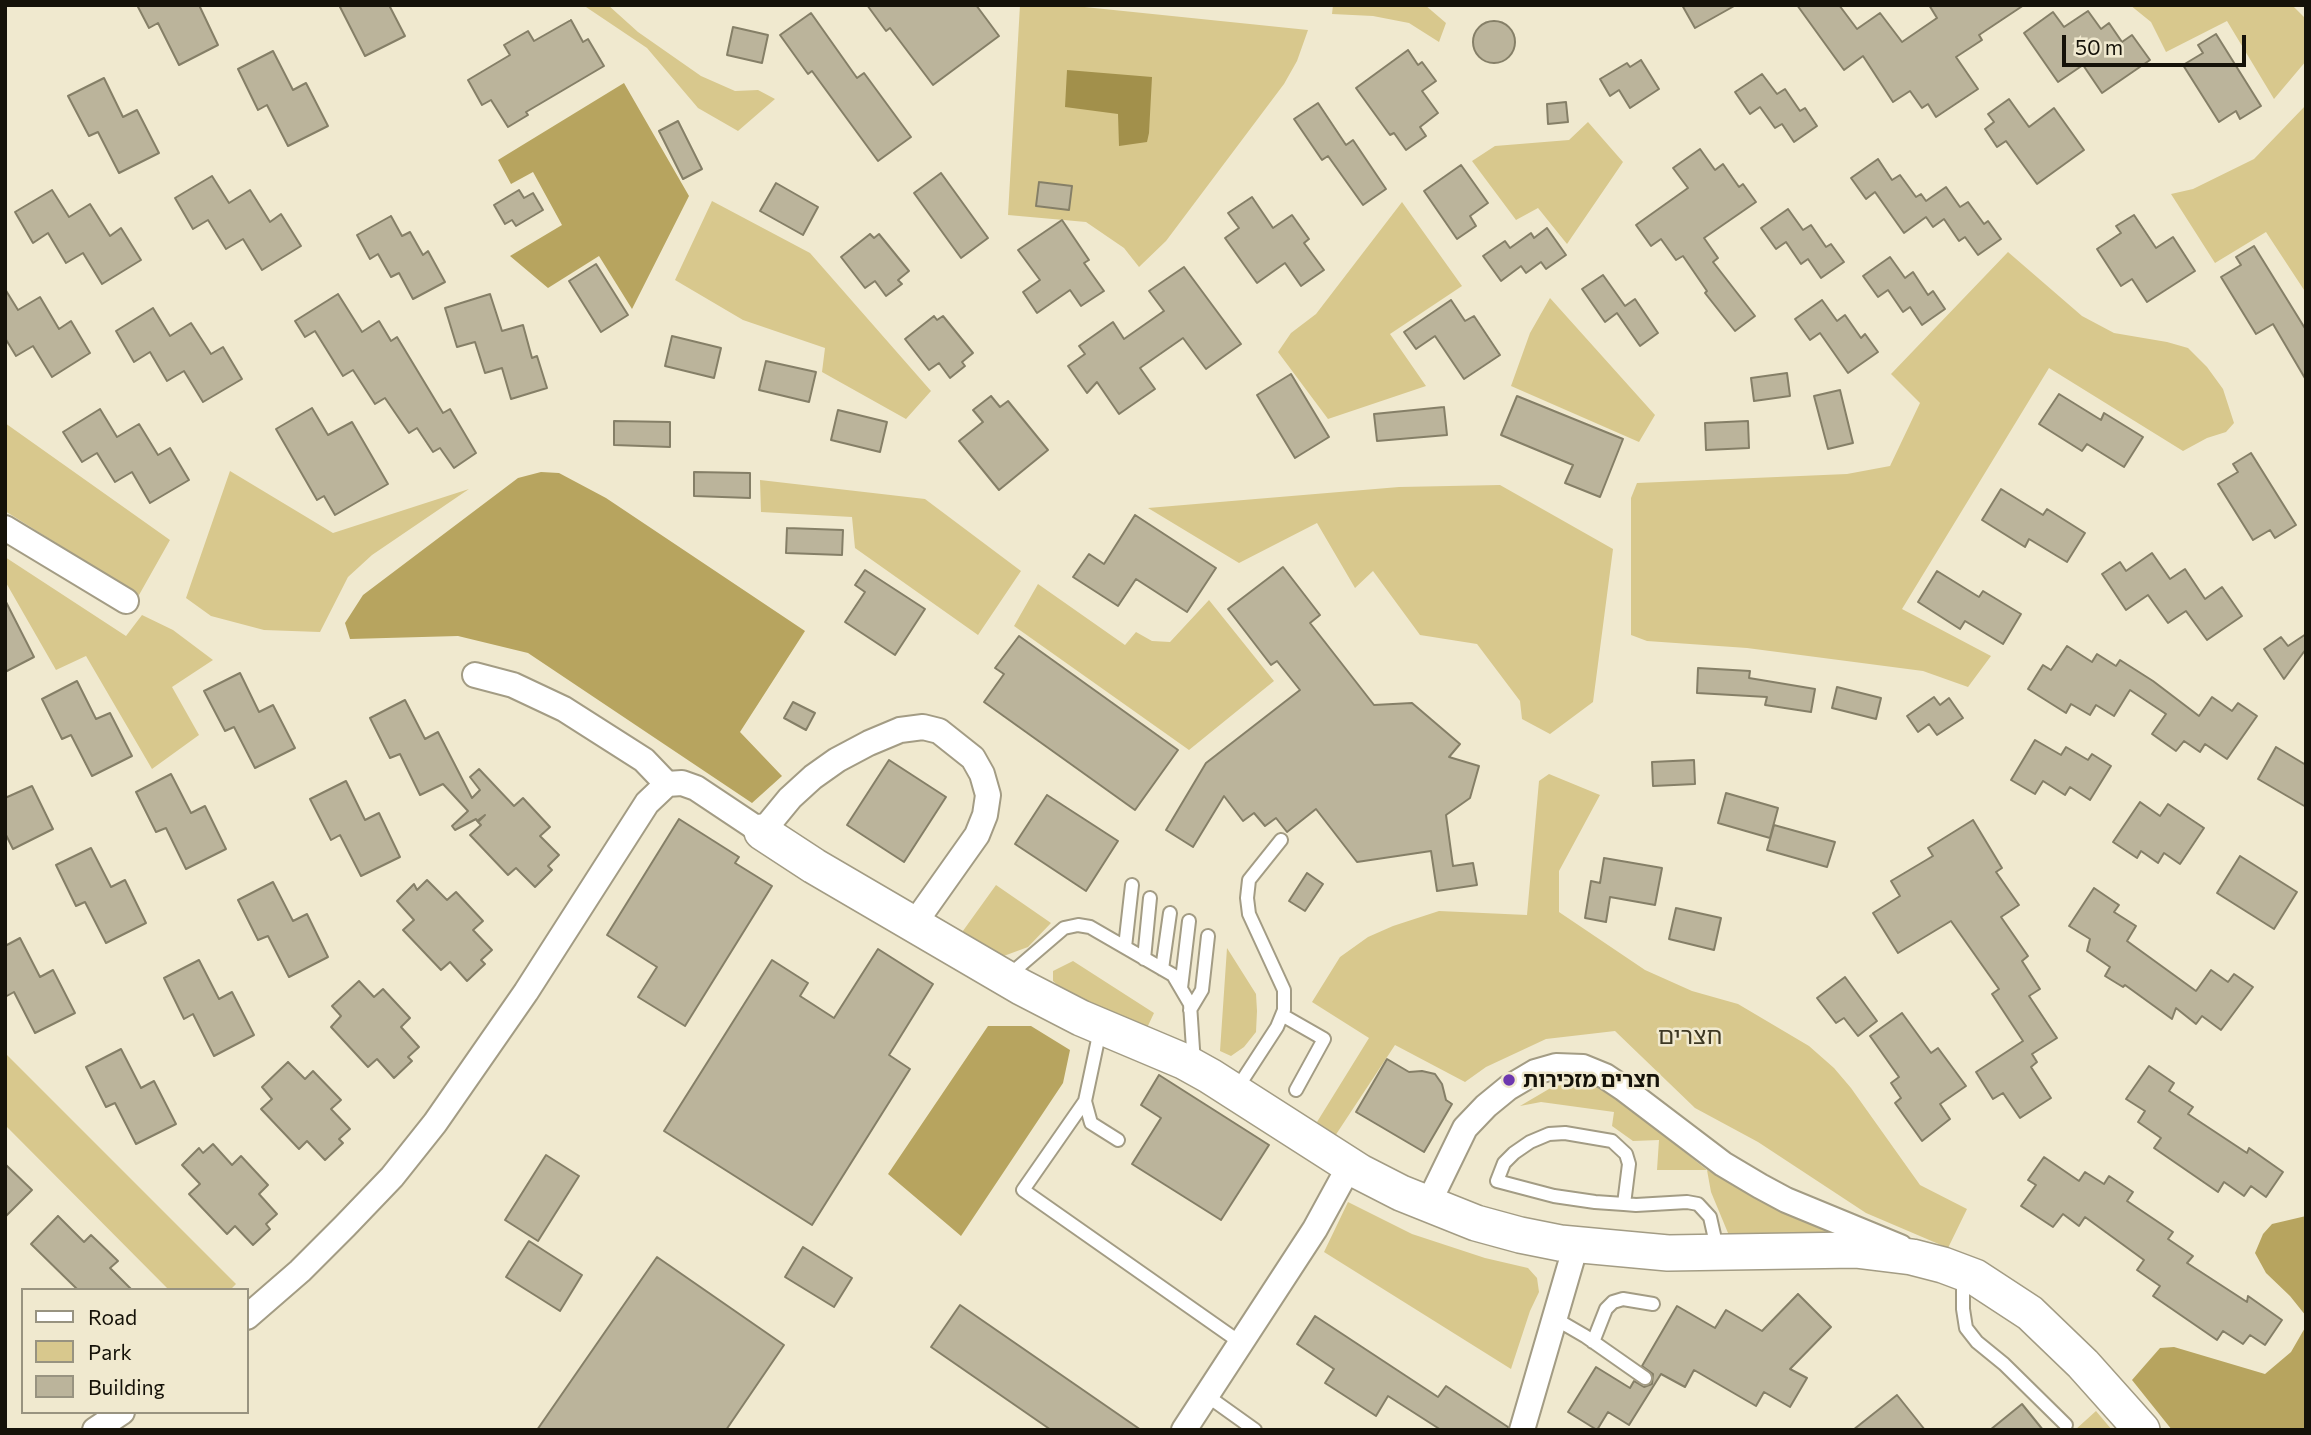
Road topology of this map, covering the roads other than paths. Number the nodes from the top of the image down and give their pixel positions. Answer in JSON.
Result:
{"nodes":[{"id":1,"x":5,"y":528,"type":"edge"},
{"id":2,"x":126,"y":601,"type":"dead end"},
{"id":3,"x":475,"y":675,"type":"dead end"},
{"id":4,"x":667,"y":784,"type":"junction"},
{"id":5,"x":762,"y":832,"type":"junction"},
{"id":6,"x":1281,"y":840,"type":"dead end"},
{"id":7,"x":1132,"y":885,"type":"dead end"},
{"id":8,"x":1150,"y":898,"type":"dead end"},
{"id":9,"x":1170,"y":913,"type":"dead end"},
{"id":10,"x":1189,"y":921,"type":"dead end"},
{"id":11,"x":914,"y":925,"type":"junction"},
{"id":12,"x":1208,"y":936,"type":"dead end"},
{"id":13,"x":1125,"y":947,"type":"junction"},
{"id":14,"x":1144,"y":958,"type":"junction"},
{"id":15,"x":1162,"y":969,"type":"junction"},
{"id":16,"x":1006,"y":978,"type":"junction"},
{"id":17,"x":1181,"y":988,"type":"junction"},
{"id":18,"x":1190,"y":1010,"type":"junction"},
{"id":19,"x":1282,"y":1015,"type":"junction"},
{"id":20,"x":1101,"y":1026,"type":"junction"},
{"id":21,"x":1194,"y":1067,"type":"junction"},
{"id":22,"x":1296,"y":1090,"type":"dead end"},
{"id":23,"x":1235,"y":1092,"type":"junction"},
{"id":24,"x":1085,"y":1101,"type":"junction"},
{"id":25,"x":1118,"y":1140,"type":"dead end"},
{"id":26,"x":1350,"y":1165,"type":"junction"},
{"id":27,"x":1428,"y":1204,"type":"junction"},
{"id":28,"x":1624,"y":1204,"type":"junction"},
{"id":29,"x":1577,"y":1245,"type":"junction"},
{"id":30,"x":1718,"y":1252,"type":"junction"},
{"id":31,"x":1953,"y":1269,"type":"junction"},
{"id":32,"x":1653,"y":1304,"type":"dead end"},
{"id":33,"x":248,"y":1316,"type":"edge"},
{"id":34,"x":1553,"y":1318,"type":"junction"},
{"id":35,"x":1593,"y":1342,"type":"junction"},
{"id":36,"x":1241,"y":1343,"type":"junction"},
{"id":37,"x":1645,"y":1378,"type":"dead end"},
{"id":38,"x":1206,"y":1395,"type":"junction"},
{"id":39,"x":119,"y":1414,"type":"edge"},
{"id":40,"x":2066,"y":1425,"type":"dead end"},
{"id":41,"x":95,"y":1430,"type":"edge"},
{"id":42,"x":1184,"y":1430,"type":"edge"},
{"id":43,"x":1255,"y":1430,"type":"edge"},
{"id":44,"x":1522,"y":1430,"type":"edge"},
{"id":45,"x":2142,"y":1430,"type":"edge"}],
"edges":[{"from":1,"to":2,"type":"street"},
{"from":3,"to":4,"type":"street"},
{"from":4,"to":5,"type":"street"},
{"from":4,"to":33,"type":"street"},
{"from":5,"to":11,"type":"street"},
{"from":5,"to":11,"type":"street"},
{"from":6,"to":19,"type":"lane"},
{"from":7,"to":13,"type":"lane"},
{"from":8,"to":14,"type":"lane"},
{"from":9,"to":15,"type":"lane"},
{"from":10,"to":17,"type":"lane"},
{"from":11,"to":16,"type":"street"},
{"from":12,"to":18,"type":"lane"},
{"from":13,"to":14,"type":"lane"},
{"from":13,"to":16,"type":"lane"},
{"from":14,"to":15,"type":"lane"},
{"from":15,"to":17,"type":"lane"},
{"from":16,"to":20,"type":"street"},
{"from":17,"to":18,"type":"lane"},
{"from":18,"to":21,"type":"lane"},
{"from":19,"to":22,"type":"lane"},
{"from":19,"to":23,"type":"lane"},
{"from":20,"to":21,"type":"street"},
{"from":20,"to":24,"type":"lane"},
{"from":21,"to":23,"type":"street"},
{"from":23,"to":26,"type":"street"},
{"from":24,"to":25,"type":"lane"},
{"from":24,"to":36,"type":"lane"},
{"from":26,"to":27,"type":"street"},
{"from":26,"to":36,"type":"street"},
{"from":27,"to":29,"type":"street"},
{"from":27,"to":31,"type":"street"},
{"from":28,"to":28,"type":"lane"},
{"from":28,"to":30,"type":"lane"},
{"from":29,"to":30,"type":"street"},
{"from":29,"to":34,"type":"street"},
{"from":30,"to":31,"type":"street"},
{"from":31,"to":40,"type":"lane"},
{"from":31,"to":45,"type":"street"},
{"from":32,"to":35,"type":"lane"},
{"from":34,"to":35,"type":"lane"},
{"from":34,"to":44,"type":"street"},
{"from":35,"to":37,"type":"lane"},
{"from":36,"to":38,"type":"street"},
{"from":38,"to":42,"type":"street"},
{"from":38,"to":43,"type":"lane"},
{"from":39,"to":41,"type":"street"}]}
